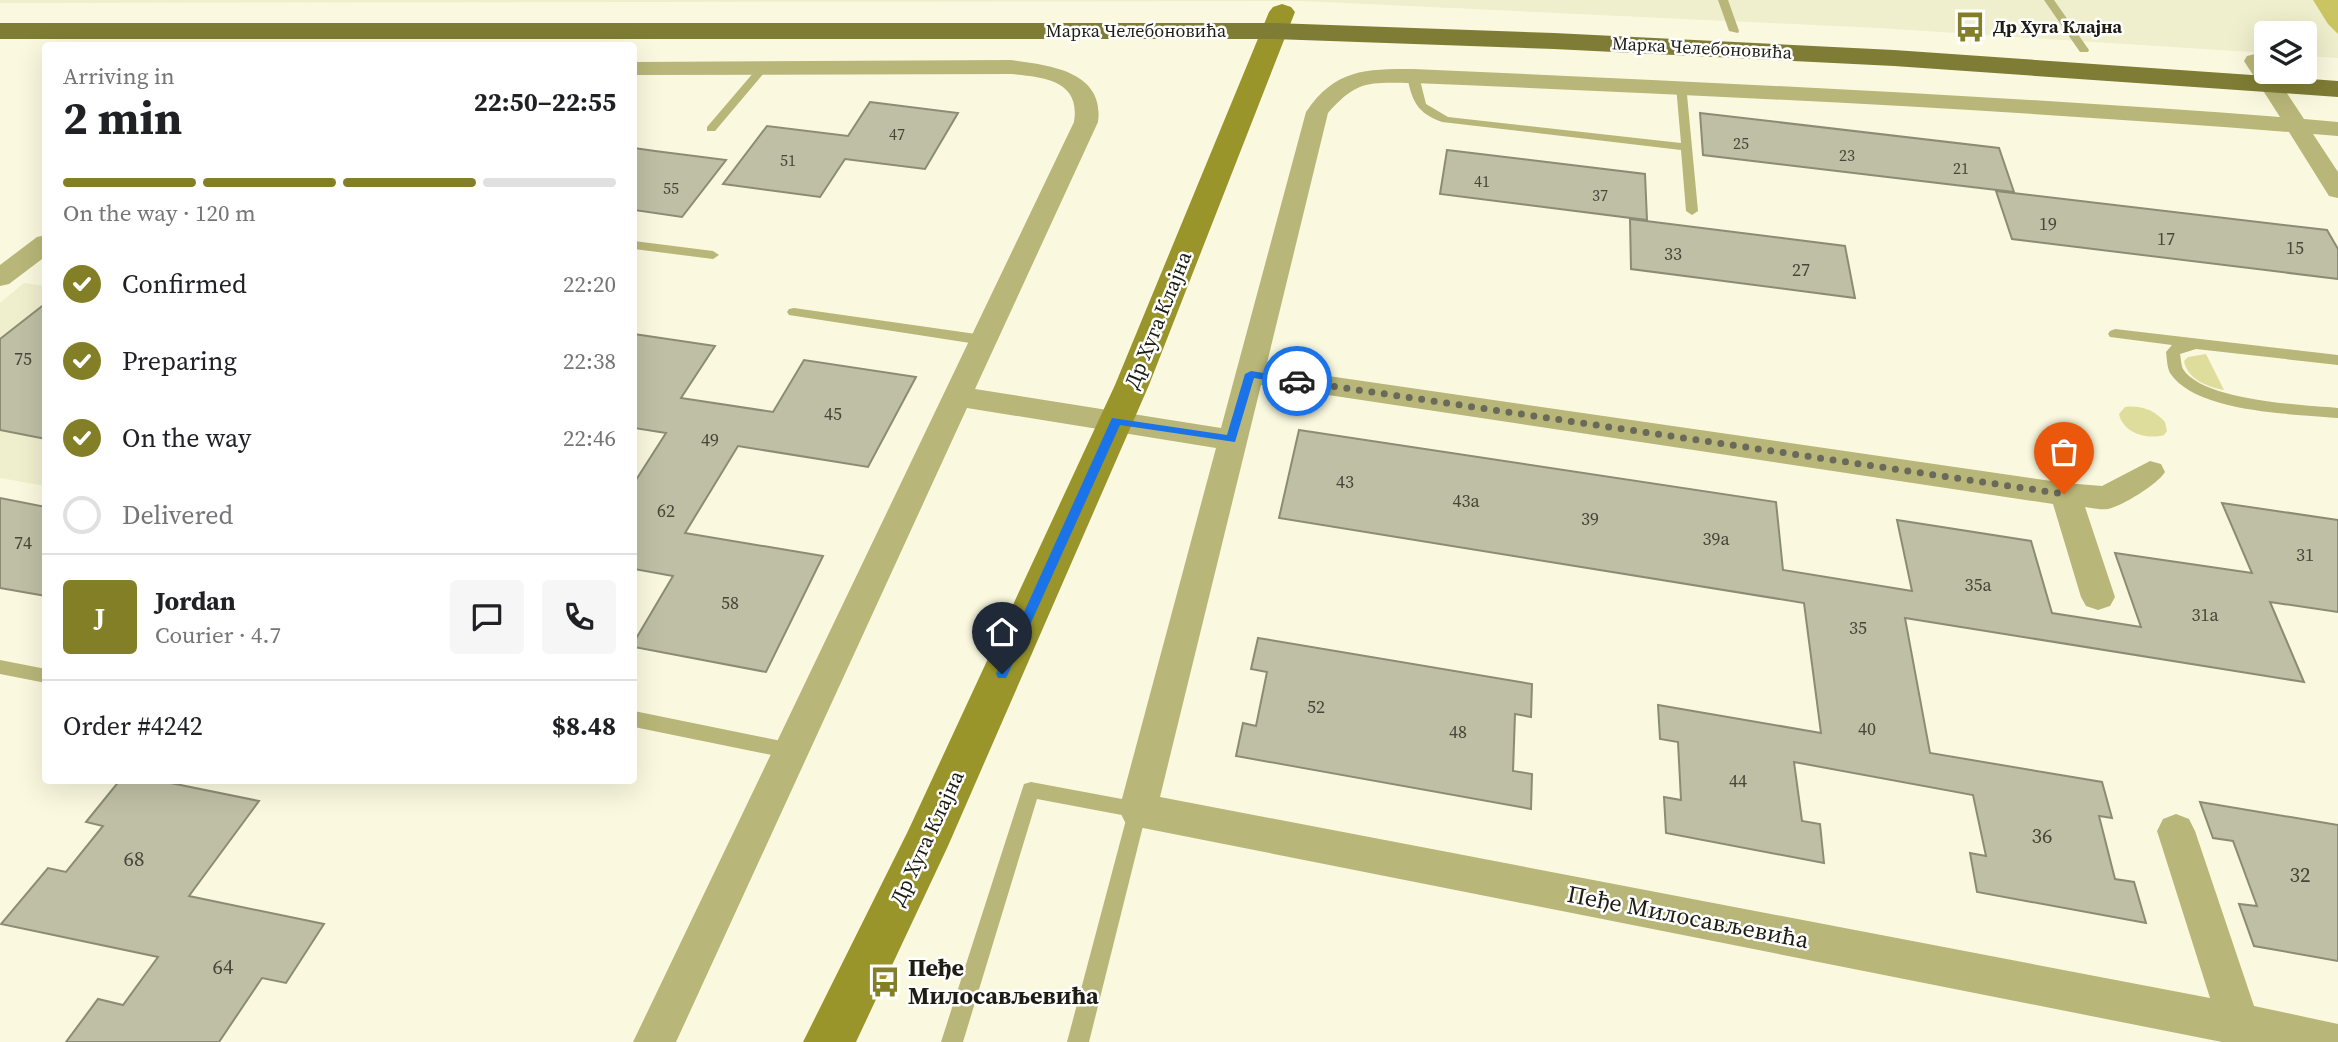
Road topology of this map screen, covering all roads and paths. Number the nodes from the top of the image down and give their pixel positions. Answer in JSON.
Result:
{"nodes":[{"id":1,"x":1723,"y":0,"type":"edge"},
{"id":2,"x":2049,"y":0,"type":"edge"},
{"id":3,"x":0,"y":11,"type":"edge"},
{"id":4,"x":1281,"y":14,"type":"edge"},
{"id":5,"x":0,"y":31,"type":"edge"},
{"id":6,"x":1734,"y":31,"type":"junction"},
{"id":7,"x":2084,"y":50,"type":"junction"},
{"id":8,"x":2317,"y":66,"type":"edge"},
{"id":9,"x":764,"y":67,"type":"junction"},
{"id":10,"x":637,"y":68,"type":"edge"},
{"id":11,"x":2254,"y":68,"type":"edge"},
{"id":12,"x":2338,"y":68,"type":"edge"},
{"id":13,"x":2254,"y":69,"type":"edge"},
{"id":14,"x":1413,"y":76,"type":"junction"},
{"id":15,"x":2317,"y":83,"type":"edge"},
{"id":16,"x":2273,"y":84,"type":"edge"},
{"id":17,"x":1682,"y":86,"type":"junction"},
{"id":18,"x":2338,"y":89,"type":"edge"},
{"id":19,"x":2297,"y":126,"type":"junction"},
{"id":20,"x":711,"y":129,"type":"dead end"},
{"id":21,"x":2338,"y":129,"type":"edge"},
{"id":22,"x":1686,"y":147,"type":"junction"},
{"id":23,"x":2338,"y":191,"type":"edge"},
{"id":24,"x":1692,"y":211,"type":"dead end"},
{"id":25,"x":637,"y":245,"type":"edge"},
{"id":26,"x":42,"y":246,"type":"edge"},
{"id":27,"x":713,"y":255,"type":"dead end"},
{"id":28,"x":0,"y":278,"type":"edge"},
{"id":29,"x":794,"y":312,"type":"dead end"},
{"id":30,"x":2115,"y":334,"type":"dead end"},
{"id":31,"x":983,"y":340,"type":"junction"},
{"id":32,"x":2196,"y":344,"type":"junction"},
{"id":33,"x":2338,"y":360,"type":"edge"},
{"id":34,"x":1251,"y":374,"type":"junction"},
{"id":35,"x":957,"y":396,"type":"junction"},
{"id":36,"x":2338,"y":413,"type":"edge"},
{"id":37,"x":1116,"y":421,"type":"junction"},
{"id":38,"x":1231,"y":440,"type":"junction"},
{"id":39,"x":2150,"y":472,"type":"dead end"},
{"id":40,"x":2064,"y":494,"type":"junction"},
{"id":41,"x":2098,"y":597,"type":"dead end"},
{"id":42,"x":0,"y":667,"type":"edge"},
{"id":43,"x":42,"y":675,"type":"edge"},
{"id":44,"x":637,"y":720,"type":"edge"},
{"id":45,"x":790,"y":751,"type":"junction"},
{"id":46,"x":1138,"y":810,"type":"junction"},
{"id":47,"x":2176,"y":831,"type":"dead end"},
{"id":48,"x":2239,"y":1023,"type":"junction"},
{"id":49,"x":654,"y":1042,"type":"edge"},
{"id":50,"x":829,"y":1042,"type":"edge"},
{"id":51,"x":952,"y":1042,"type":"edge"},
{"id":52,"x":1078,"y":1042,"type":"edge"},
{"id":53,"x":2329,"y":1042,"type":"edge"}],
"edges":[{"from":1,"to":6,"type":"lane"},
{"from":2,"to":7,"type":"lane"},
{"from":3,"to":4,"type":"main road","name":"Марка Челебоновића"},
{"from":4,"to":5,"type":"main road","name":"Марка Челебоновића"},
{"from":4,"to":6,"type":"main road","name":"Марка Челебоновића"},
{"from":4,"to":13,"type":"main road","name":"Марка Челебоновића"},
{"from":4,"to":37,"type":"main road","name":"Др Хуга Клајна"},
{"from":6,"to":7,"type":"main road","name":"Марка Челебоновића"},
{"from":7,"to":11,"type":"main road","name":"Марка Челебоновића"},
{"from":8,"to":12,"type":"main road"},
{"from":9,"to":10,"type":"street"},
{"from":9,"to":20,"type":"lane"},
{"from":9,"to":31,"type":"street"},
{"from":14,"to":17,"type":"street","name":"Марка Челебоновића"},
{"from":14,"to":22,"type":"lane"},
{"from":14,"to":34,"type":"street","name":"Марка Челебоновића"},
{"from":15,"to":18,"type":"main road","name":"Марка Челебоновића"},
{"from":16,"to":19,"type":"street"},
{"from":17,"to":19,"type":"street","name":"Марка Челебоновића"},
{"from":17,"to":22,"type":"lane"},
{"from":19,"to":21,"type":"street","name":"Марка Челебоновића"},
{"from":19,"to":23,"type":"street"},
{"from":22,"to":24,"type":"lane"},
{"from":25,"to":27,"type":"lane"},
{"from":26,"to":28,"type":"street"},
{"from":29,"to":31,"type":"lane"},
{"from":30,"to":32,"type":"lane"},
{"from":31,"to":35,"type":"street"},
{"from":32,"to":33,"type":"lane"},
{"from":32,"to":36,"type":"lane"},
{"from":34,"to":38,"type":"street"},
{"from":34,"to":40,"type":"street"},
{"from":35,"to":37,"type":"street"},
{"from":35,"to":45,"type":"street"},
{"from":37,"to":38,"type":"street"},
{"from":37,"to":50,"type":"main road","name":"Др Хуга Клајна"},
{"from":38,"to":46,"type":"street"},
{"from":39,"to":40,"type":"street"},
{"from":40,"to":41,"type":"street"},
{"from":42,"to":43,"type":"lane"},
{"from":44,"to":45,"type":"lane"},
{"from":45,"to":49,"type":"street"},
{"from":46,"to":48,"type":"street","name":"Пеђе Милосављевића"},
{"from":46,"to":51,"type":"lane"},
{"from":46,"to":52,"type":"lane"},
{"from":47,"to":48,"type":"street"},
{"from":48,"to":53,"type":"street","name":"Пеђе Милосављевића"}]}
